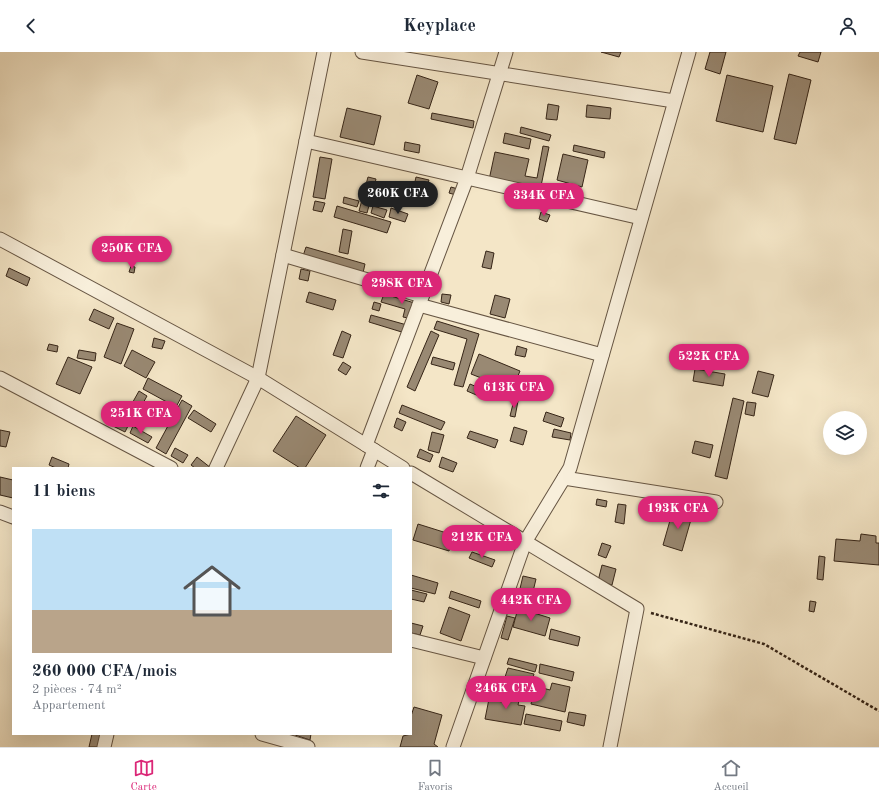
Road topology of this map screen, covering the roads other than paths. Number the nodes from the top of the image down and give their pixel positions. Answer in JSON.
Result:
{"nodes":[{"id":1,"x":324,"y":52,"type":"edge"},
{"id":2,"x":362,"y":52,"type":"edge"},
{"id":3,"x":506,"y":52,"type":"edge"},
{"id":4,"x":689,"y":52,"type":"edge"},
{"id":5,"x":500,"y":74,"type":"junction"},
{"id":6,"x":674,"y":102,"type":"junction"},
{"id":7,"x":306,"y":141,"type":"junction"},
{"id":8,"x":467,"y":178,"type":"junction"},
{"id":9,"x":641,"y":218,"type":"junction"},
{"id":10,"x":0,"y":239,"type":"edge"},
{"id":11,"x":283,"y":254,"type":"junction"},
{"id":12,"x":421,"y":301,"type":"junction"},
{"id":13,"x":602,"y":355,"type":"junction"},
{"id":14,"x":0,"y":378,"type":"edge"},
{"id":15,"x":258,"y":378,"type":"junction"},
{"id":16,"x":370,"y":448,"type":"junction"},
{"id":17,"x":169,"y":467,"type":"edge"},
{"id":18,"x":216,"y":467,"type":"edge"},
{"id":19,"x":367,"y":467,"type":"edge"},
{"id":20,"x":401,"y":467,"type":"edge"},
{"id":21,"x":412,"y":474,"type":"edge"},
{"id":22,"x":564,"y":478,"type":"junction"},
{"id":23,"x":716,"y":502,"type":"dead end"},
{"id":24,"x":0,"y":512,"type":"edge"},
{"id":25,"x":12,"y":517,"type":"edge"},
{"id":26,"x":525,"y":542,"type":"junction"},
{"id":27,"x":412,"y":640,"type":"edge"},
{"id":28,"x":484,"y":658,"type":"junction"},
{"id":29,"x":107,"y":735,"type":"edge"},
{"id":30,"x":269,"y":735,"type":"edge"},
{"id":31,"x":104,"y":747,"type":"edge"},
{"id":32,"x":308,"y":747,"type":"edge"},
{"id":33,"x":453,"y":747,"type":"edge"},
{"id":34,"x":610,"y":747,"type":"edge"}],
"edges":[{"from":1,"to":7,"type":"street"},
{"from":2,"to":5,"type":"street"},
{"from":3,"to":5,"type":"street"},
{"from":4,"to":6,"type":"street"},
{"from":5,"to":6,"type":"street"},
{"from":5,"to":8,"type":"street"},
{"from":6,"to":9,"type":"street"},
{"from":7,"to":8,"type":"street"},
{"from":7,"to":11,"type":"street"},
{"from":8,"to":9,"type":"street"},
{"from":8,"to":12,"type":"street"},
{"from":9,"to":13,"type":"street"},
{"from":10,"to":15,"type":"street"},
{"from":11,"to":12,"type":"street"},
{"from":11,"to":15,"type":"street"},
{"from":12,"to":13,"type":"street"},
{"from":12,"to":16,"type":"street"},
{"from":13,"to":22,"type":"street"},
{"from":14,"to":17,"type":"street"},
{"from":15,"to":16,"type":"street"},
{"from":15,"to":18,"type":"street"},
{"from":16,"to":19,"type":"street"},
{"from":16,"to":20,"type":"street"},
{"from":21,"to":26,"type":"street"},
{"from":22,"to":23,"type":"street"},
{"from":22,"to":26,"type":"street"},
{"from":24,"to":25,"type":"street"},
{"from":26,"to":28,"type":"street"},
{"from":26,"to":34,"type":"street"},
{"from":27,"to":28,"type":"street"},
{"from":28,"to":33,"type":"street"},
{"from":29,"to":31,"type":"street"},
{"from":30,"to":32,"type":"street"}]}
